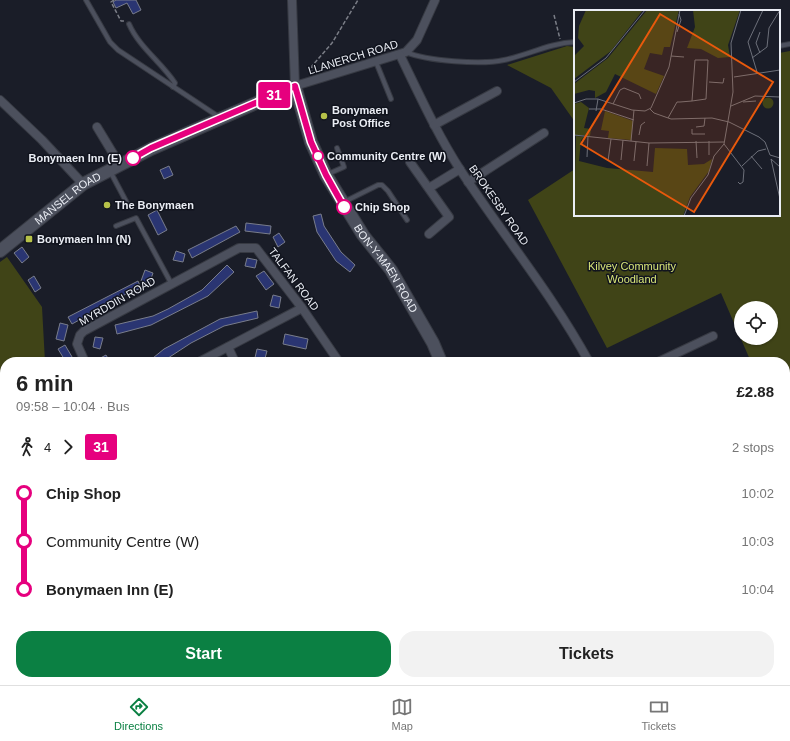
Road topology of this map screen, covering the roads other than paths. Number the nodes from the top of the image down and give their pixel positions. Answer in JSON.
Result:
{"nodes":[{"id":1,"x":86,"y":0,"type":"edge"},
{"id":2,"x":292,"y":0,"type":"edge"},
{"id":3,"x":435,"y":0,"type":"edge"},
{"id":4,"x":129,"y":24,"type":"road end"},
{"id":5,"x":574,"y":42,"type":"edge"},
{"id":6,"x":790,"y":44,"type":"edge"},
{"id":7,"x":780,"y":46,"type":"edge"},
{"id":8,"x":403,"y":54,"type":"junction"},
{"id":9,"x":376,"y":62,"type":"junction"},
{"id":10,"x":295,"y":86,"type":"junction"},
{"id":11,"x":173,"y":87,"type":"junction"},
{"id":12,"x":497,"y":91,"type":"dead end"},
{"id":13,"x":391,"y":99,"type":"dead end"},
{"id":14,"x":0,"y":100,"type":"edge"},
{"id":15,"x":221,"y":118,"type":"junction"},
{"id":16,"x":434,"y":125,"type":"junction"},
{"id":17,"x":97,"y":127,"type":"dead end"},
{"id":18,"x":544,"y":133,"type":"dead end"},
{"id":19,"x":337,"y":148,"type":"dead end"},
{"id":20,"x":410,"y":162,"type":"dead end"},
{"id":21,"x":120,"y":165,"type":"junction"},
{"id":22,"x":460,"y":169,"type":"junction"},
{"id":23,"x":109,"y":171,"type":"junction"},
{"id":24,"x":326,"y":175,"type":"junction"},
{"id":25,"x":468,"y":182,"type":"junction"},
{"id":26,"x":83,"y":184,"type":"junction"},
{"id":27,"x":429,"y":188,"type":"junction"},
{"id":28,"x":342,"y":203,"type":"junction"},
{"id":29,"x":128,"y":205,"type":"dead end"},
{"id":30,"x":408,"y":220,"type":"dead end"},
{"id":31,"x":116,"y":226,"type":"dead end"},
{"id":32,"x":429,"y":234,"type":"dead end"},
{"id":33,"x":0,"y":251,"type":"edge"},
{"id":34,"x":171,"y":283,"type":"junction"},
{"id":35,"x":302,"y":308,"type":"junction"},
{"id":36,"x":712,"y":336,"type":"dead end"},
{"id":37,"x":228,"y":347,"type":"junction"},
{"id":38,"x":83,"y":357,"type":"edge"},
{"id":39,"x":209,"y":357,"type":"edge"},
{"id":40,"x":233,"y":357,"type":"edge"},
{"id":41,"x":336,"y":357,"type":"edge"},
{"id":42,"x":439,"y":357,"type":"edge"},
{"id":43,"x":586,"y":357,"type":"edge"},
{"id":44,"x":668,"y":357,"type":"edge"}],
"edges":[{"from":1,"to":11,"type":"lane"},
{"from":2,"to":10,"type":"street"},
{"from":3,"to":8,"type":"street","name":"LLANERCH ROAD"},
{"from":4,"to":11,"type":"lane"},
{"from":5,"to":8,"type":"lane"},
{"from":6,"to":7,"type":"lane"},
{"from":8,"to":9,"type":"street","name":"LLANERCH ROAD"},
{"from":8,"to":16,"type":"street","name":"BROKESBY ROAD"},
{"from":9,"to":10,"type":"street","name":"LLANERCH ROAD"},
{"from":9,"to":13,"type":"lane"},
{"from":10,"to":15,"type":"street","name":"MANSEL ROAD"},
{"from":10,"to":24,"type":"street","name":"BON-Y-MAEN ROAD"},
{"from":11,"to":15,"type":"lane"},
{"from":12,"to":16,"type":"street"},
{"from":14,"to":26,"type":"street"},
{"from":15,"to":21,"type":"street","name":"MANSEL ROAD"},
{"from":16,"to":22,"type":"street","name":"BROKESBY ROAD"},
{"from":17,"to":21,"type":"street"},
{"from":18,"to":25,"type":"street"},
{"from":19,"to":24,"type":"lane"},
{"from":20,"to":27,"type":"street"},
{"from":21,"to":23,"type":"street","name":"MANSEL ROAD"},
{"from":22,"to":25,"type":"street","name":"BROKESBY ROAD"},
{"from":22,"to":27,"type":"street"},
{"from":23,"to":26,"type":"street","name":"MANSEL ROAD"},
{"from":23,"to":29,"type":"lane"},
{"from":24,"to":28,"type":"street","name":"BON-Y-MAEN ROAD"},
{"from":25,"to":43,"type":"street","name":"BROKESBY ROAD"},
{"from":26,"to":33,"type":"street","name":"MANSEL ROAD"},
{"from":27,"to":32,"type":"street"},
{"from":28,"to":30,"type":"lane"},
{"from":28,"to":42,"type":"street","name":"BON-Y-MAEN ROAD"},
{"from":31,"to":34,"type":"lane"},
{"from":34,"to":35,"type":"street","name":"TALFAN ROAD"},
{"from":34,"to":38,"type":"street","name":"MYRDDIN ROAD"},
{"from":35,"to":37,"type":"street"},
{"from":35,"to":41,"type":"street","name":"TALFAN ROAD"},
{"from":36,"to":44,"type":"street"},
{"from":37,"to":39,"type":"street"},
{"from":37,"to":40,"type":"street"}]}
